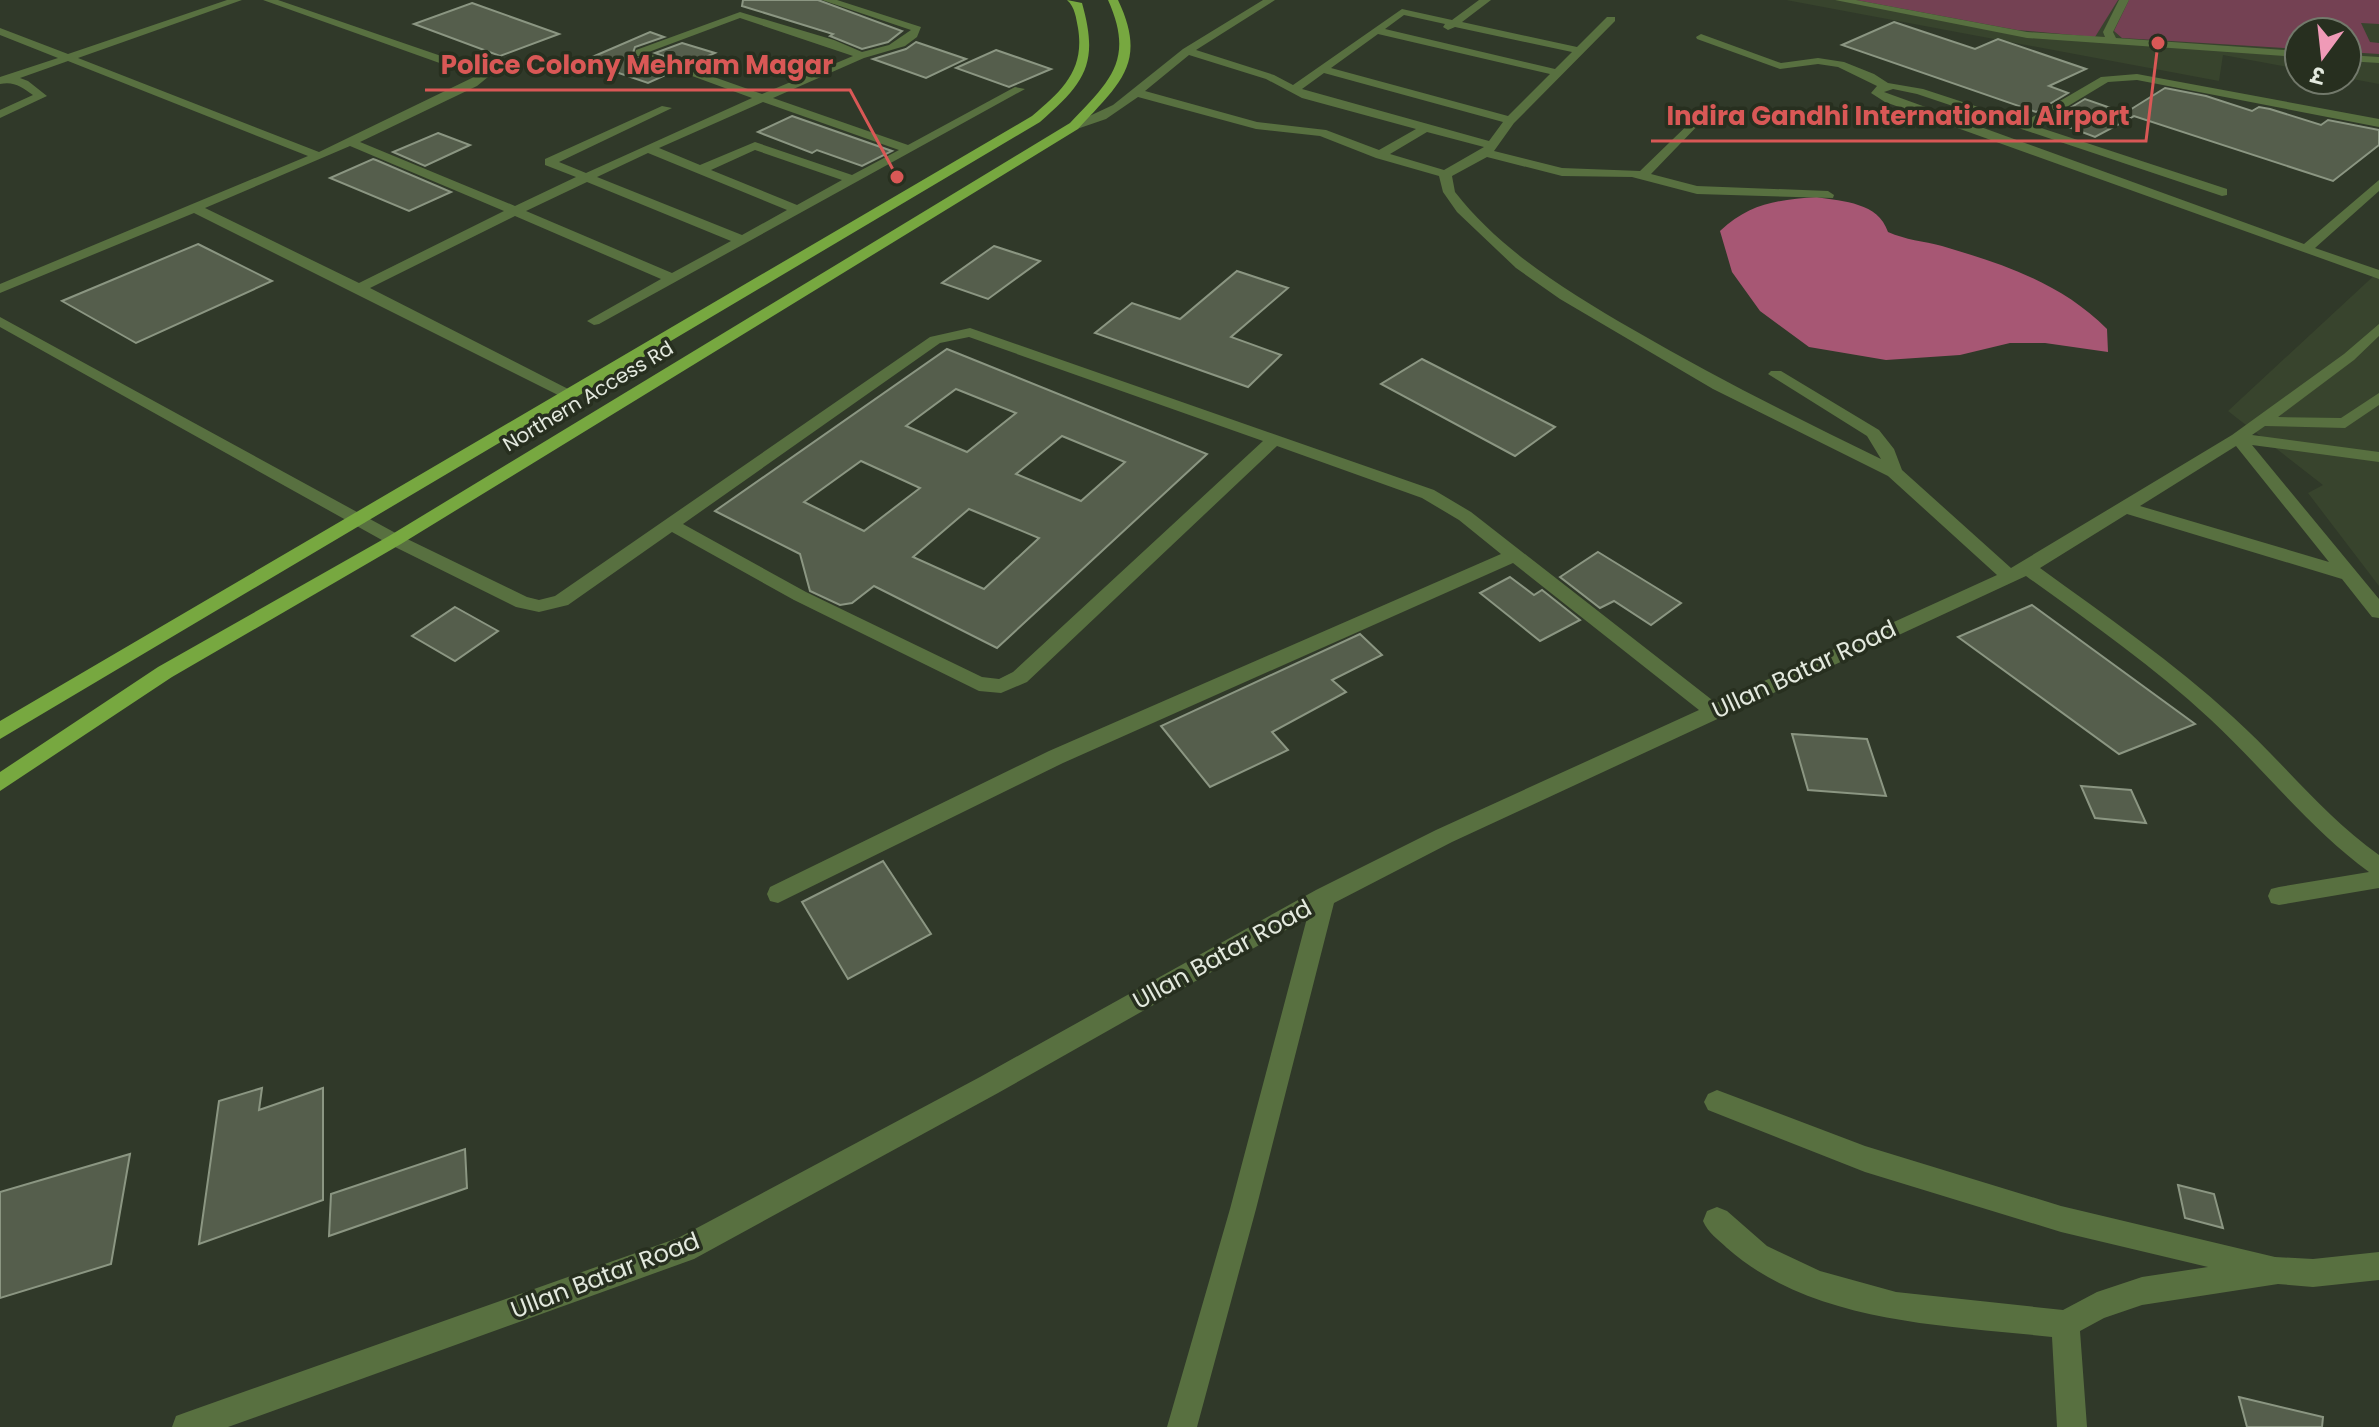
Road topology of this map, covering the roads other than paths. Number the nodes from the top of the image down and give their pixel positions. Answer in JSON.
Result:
{"nodes":[{"id":1,"x":237,"y":0,"type":"edge"},
{"id":2,"x":268,"y":0,"type":"edge"},
{"id":3,"x":827,"y":0,"type":"edge"},
{"id":4,"x":1072,"y":0,"type":"edge"},
{"id":5,"x":1113,"y":0,"type":"edge"},
{"id":6,"x":1270,"y":0,"type":"edge"},
{"id":7,"x":1486,"y":0,"type":"edge"},
{"id":8,"x":1840,"y":0,"type":"edge"},
{"id":9,"x":2124,"y":0,"type":"edge"},
{"id":10,"x":1611,"y":19,"type":"dead end"},
{"id":11,"x":1454,"y":23,"type":"junction"},
{"id":12,"x":1375,"y":30,"type":"junction"},
{"id":13,"x":0,"y":31,"type":"edge"},
{"id":14,"x":1701,"y":37,"type":"dead end"},
{"id":15,"x":2112,"y":41,"type":"junction"},
{"id":16,"x":1429,"y":42,"type":"junction"},
{"id":17,"x":1187,"y":51,"type":"junction"},
{"id":18,"x":1581,"y":51,"type":"junction"},
{"id":19,"x":2283,"y":53,"type":"edge"},
{"id":20,"x":861,"y":55,"type":"junction"},
{"id":21,"x":68,"y":57,"type":"junction"},
{"id":22,"x":1322,"y":69,"type":"junction"},
{"id":23,"x":1560,"y":73,"type":"junction"},
{"id":24,"x":4,"y":79,"type":"edge"},
{"id":25,"x":1886,"y":87,"type":"junction"},
{"id":26,"x":1019,"y":89,"type":"dead end"},
{"id":27,"x":1295,"y":89,"type":"junction"},
{"id":28,"x":1134,"y":92,"type":"junction"},
{"id":29,"x":762,"y":97,"type":"junction"},
{"id":30,"x":666,"y":108,"type":"dead end"},
{"id":31,"x":0,"y":114,"type":"edge"},
{"id":32,"x":1701,"y":116,"type":"dead end"},
{"id":33,"x":1510,"y":120,"type":"junction"},
{"id":34,"x":2379,"y":123,"type":"edge"},
{"id":35,"x":1074,"y":126,"type":"junction"},
{"id":36,"x":2024,"y":127,"type":"junction"},
{"id":37,"x":1424,"y":129,"type":"junction"},
{"id":38,"x":1004,"y":137,"type":"junction"},
{"id":39,"x":350,"y":142,"type":"junction"},
{"id":40,"x":1036,"y":147,"type":"junction"},
{"id":41,"x":647,"y":148,"type":"junction"},
{"id":42,"x":909,"y":149,"type":"junction"},
{"id":43,"x":1488,"y":149,"type":"junction"},
{"id":44,"x":1380,"y":155,"type":"junction"},
{"id":45,"x":319,"y":156,"type":"junction"},
{"id":46,"x":700,"y":170,"type":"junction"},
{"id":47,"x":1445,"y":174,"type":"junction"},
{"id":48,"x":1642,"y":176,"type":"junction"},
{"id":49,"x":583,"y":178,"type":"junction"},
{"id":50,"x":853,"y":180,"type":"junction"},
{"id":51,"x":2379,"y":184,"type":"edge"},
{"id":52,"x":2222,"y":192,"type":"dead end"},
{"id":53,"x":1828,"y":195,"type":"dead end"},
{"id":54,"x":194,"y":208,"type":"junction"},
{"id":55,"x":798,"y":210,"type":"junction"},
{"id":56,"x":515,"y":211,"type":"junction"},
{"id":57,"x":742,"y":240,"type":"junction"},
{"id":58,"x":2306,"y":249,"type":"junction"},
{"id":59,"x":2379,"y":275,"type":"edge"},
{"id":60,"x":672,"y":278,"type":"junction"},
{"id":61,"x":359,"y":288,"type":"junction"},
{"id":62,"x":0,"y":289,"type":"edge"},
{"id":63,"x":0,"y":321,"type":"edge"},
{"id":64,"x":594,"y":321,"type":"dead end"},
{"id":65,"x":2379,"y":328,"type":"edge"},
{"id":66,"x":1776,"y":374,"type":"dead end"},
{"id":67,"x":570,"y":396,"type":"junction"},
{"id":68,"x":2379,"y":398,"type":"edge"},
{"id":69,"x":2262,"y":421,"type":"junction"},
{"id":70,"x":2238,"y":438,"type":"junction"},
{"id":71,"x":1273,"y":441,"type":"junction"},
{"id":72,"x":2379,"y":457,"type":"edge"},
{"id":73,"x":1894,"y":472,"type":"junction"},
{"id":74,"x":2127,"y":508,"type":"junction"},
{"id":75,"x":360,"y":520,"type":"junction"},
{"id":76,"x":672,"y":525,"type":"junction"},
{"id":77,"x":395,"y":540,"type":"junction"},
{"id":78,"x":1514,"y":555,"type":"junction"},
{"id":79,"x":2017,"y":572,"type":"junction"},
{"id":80,"x":2351,"y":575,"type":"junction"},
{"id":81,"x":2379,"y":612,"type":"edge"},
{"id":82,"x":1713,"y":711,"type":"junction"},
{"id":83,"x":0,"y":731,"type":"edge"},
{"id":84,"x":0,"y":783,"type":"edge"},
{"id":85,"x":2379,"y":867,"type":"edge"},
{"id":86,"x":2379,"y":879,"type":"edge"},
{"id":87,"x":778,"y":894,"type":"dead end"},
{"id":88,"x":2279,"y":896,"type":"dead end"},
{"id":89,"x":1324,"y":897,"type":"junction"},
{"id":90,"x":1717,"y":1102,"type":"dead end"},
{"id":91,"x":1717,"y":1221,"type":"dead end"},
{"id":92,"x":2379,"y":1266,"type":"edge"},
{"id":93,"x":2278,"y":1270,"type":"junction"},
{"id":94,"x":2065,"y":1324,"type":"junction"},
{"id":95,"x":187,"y":1427,"type":"edge"},
{"id":96,"x":1182,"y":1427,"type":"edge"},
{"id":97,"x":2072,"y":1427,"type":"edge"}],
"edges":[{"from":1,"to":21,"type":"street"},
{"from":2,"to":39,"type":"street"},
{"from":3,"to":20,"type":"street"},
{"from":4,"to":38,"type":"main road","name":"Northern Access Rd"},
{"from":5,"to":35,"type":"main road","name":"Northern Access Rd"},
{"from":6,"to":17,"type":"street"},
{"from":7,"to":11,"type":"street"},
{"from":8,"to":15,"type":"street"},
{"from":9,"to":15,"type":"street"},
{"from":10,"to":18,"type":"street"},
{"from":11,"to":12,"type":"street"},
{"from":11,"to":16,"type":"street"},
{"from":11,"to":18,"type":"street"},
{"from":12,"to":16,"type":"street"},
{"from":12,"to":22,"type":"street"},
{"from":13,"to":21,"type":"street"},
{"from":14,"to":25,"type":"street"},
{"from":15,"to":19,"type":"street"},
{"from":16,"to":23,"type":"street"},
{"from":17,"to":27,"type":"street"},
{"from":17,"to":28,"type":"street"},
{"from":18,"to":23,"type":"street"},
{"from":20,"to":29,"type":"street"},
{"from":20,"to":29,"type":"street"},
{"from":21,"to":24,"type":"street"},
{"from":21,"to":45,"type":"street"},
{"from":22,"to":27,"type":"street"},
{"from":22,"to":33,"type":"street"},
{"from":23,"to":33,"type":"street"},
{"from":24,"to":31,"type":"street"},
{"from":25,"to":36,"type":"street"},
{"from":25,"to":58,"type":"street"},
{"from":26,"to":42,"type":"street"},
{"from":27,"to":37,"type":"street"},
{"from":28,"to":35,"type":"street"},
{"from":28,"to":44,"type":"street"},
{"from":29,"to":41,"type":"street"},
{"from":29,"to":42,"type":"street"},
{"from":30,"to":49,"type":"street"},
{"from":32,"to":48,"type":"street"},
{"from":33,"to":43,"type":"street"},
{"from":34,"to":36,"type":"street"},
{"from":35,"to":40,"type":"main road","name":"Northern Access Rd"},
{"from":36,"to":52,"type":"street"},
{"from":37,"to":43,"type":"street"},
{"from":37,"to":44,"type":"street"},
{"from":38,"to":40,"type":"main road"},
{"from":38,"to":67,"type":"main road","name":"Northern Access Rd"},
{"from":39,"to":45,"type":"street"},
{"from":39,"to":56,"type":"street"},
{"from":40,"to":77,"type":"main road","name":"Northern Access Rd"},
{"from":41,"to":46,"type":"street"},
{"from":41,"to":49,"type":"street"},
{"from":42,"to":50,"type":"street"},
{"from":43,"to":47,"type":"street"},
{"from":43,"to":48,"type":"street"},
{"from":44,"to":47,"type":"street"},
{"from":45,"to":54,"type":"street"},
{"from":46,"to":50,"type":"street"},
{"from":46,"to":55,"type":"street"},
{"from":47,"to":73,"type":"street"},
{"from":48,"to":53,"type":"street"},
{"from":49,"to":56,"type":"street"},
{"from":49,"to":57,"type":"street"},
{"from":50,"to":55,"type":"street"},
{"from":51,"to":58,"type":"street"},
{"from":54,"to":61,"type":"street"},
{"from":54,"to":62,"type":"street"},
{"from":55,"to":57,"type":"street"},
{"from":56,"to":60,"type":"street"},
{"from":56,"to":61,"type":"street"},
{"from":57,"to":60,"type":"street"},
{"from":58,"to":59,"type":"street"},
{"from":60,"to":64,"type":"street"},
{"from":61,"to":67,"type":"street"},
{"from":63,"to":75,"type":"street"},
{"from":65,"to":69,"type":"street","name":"Ullan Batar Road"},
{"from":66,"to":73,"type":"street"},
{"from":67,"to":75,"type":"main road","name":"Northern Access Rd"},
{"from":68,"to":69,"type":"street"},
{"from":69,"to":70,"type":"street","name":"Ullan Batar Road"},
{"from":70,"to":72,"type":"street"},
{"from":70,"to":74,"type":"street","name":"Ullan Batar Road"},
{"from":70,"to":80,"type":"street"},
{"from":71,"to":76,"type":"street"},
{"from":71,"to":76,"type":"street"},
{"from":71,"to":78,"type":"street"},
{"from":73,"to":79,"type":"street"},
{"from":74,"to":79,"type":"street","name":"Ullan Batar Road"},
{"from":74,"to":80,"type":"street"},
{"from":75,"to":77,"type":"street"},
{"from":75,"to":83,"type":"main road","name":"Northern Access Rd"},
{"from":76,"to":77,"type":"street"},
{"from":77,"to":84,"type":"main road","name":"Northern Access Rd"},
{"from":78,"to":82,"type":"street"},
{"from":78,"to":87,"type":"street"},
{"from":79,"to":82,"type":"street","name":"Ullan Batar Road"},
{"from":79,"to":85,"type":"street"},
{"from":80,"to":81,"type":"street"},
{"from":82,"to":89,"type":"street","name":"Ullan Batar Road"},
{"from":86,"to":88,"type":"street"},
{"from":89,"to":95,"type":"street","name":"Ullan Batar Road"},
{"from":89,"to":96,"type":"street"},
{"from":90,"to":93,"type":"street"},
{"from":91,"to":94,"type":"street"},
{"from":92,"to":93,"type":"street"},
{"from":93,"to":94,"type":"street"},
{"from":94,"to":97,"type":"street"}]}
